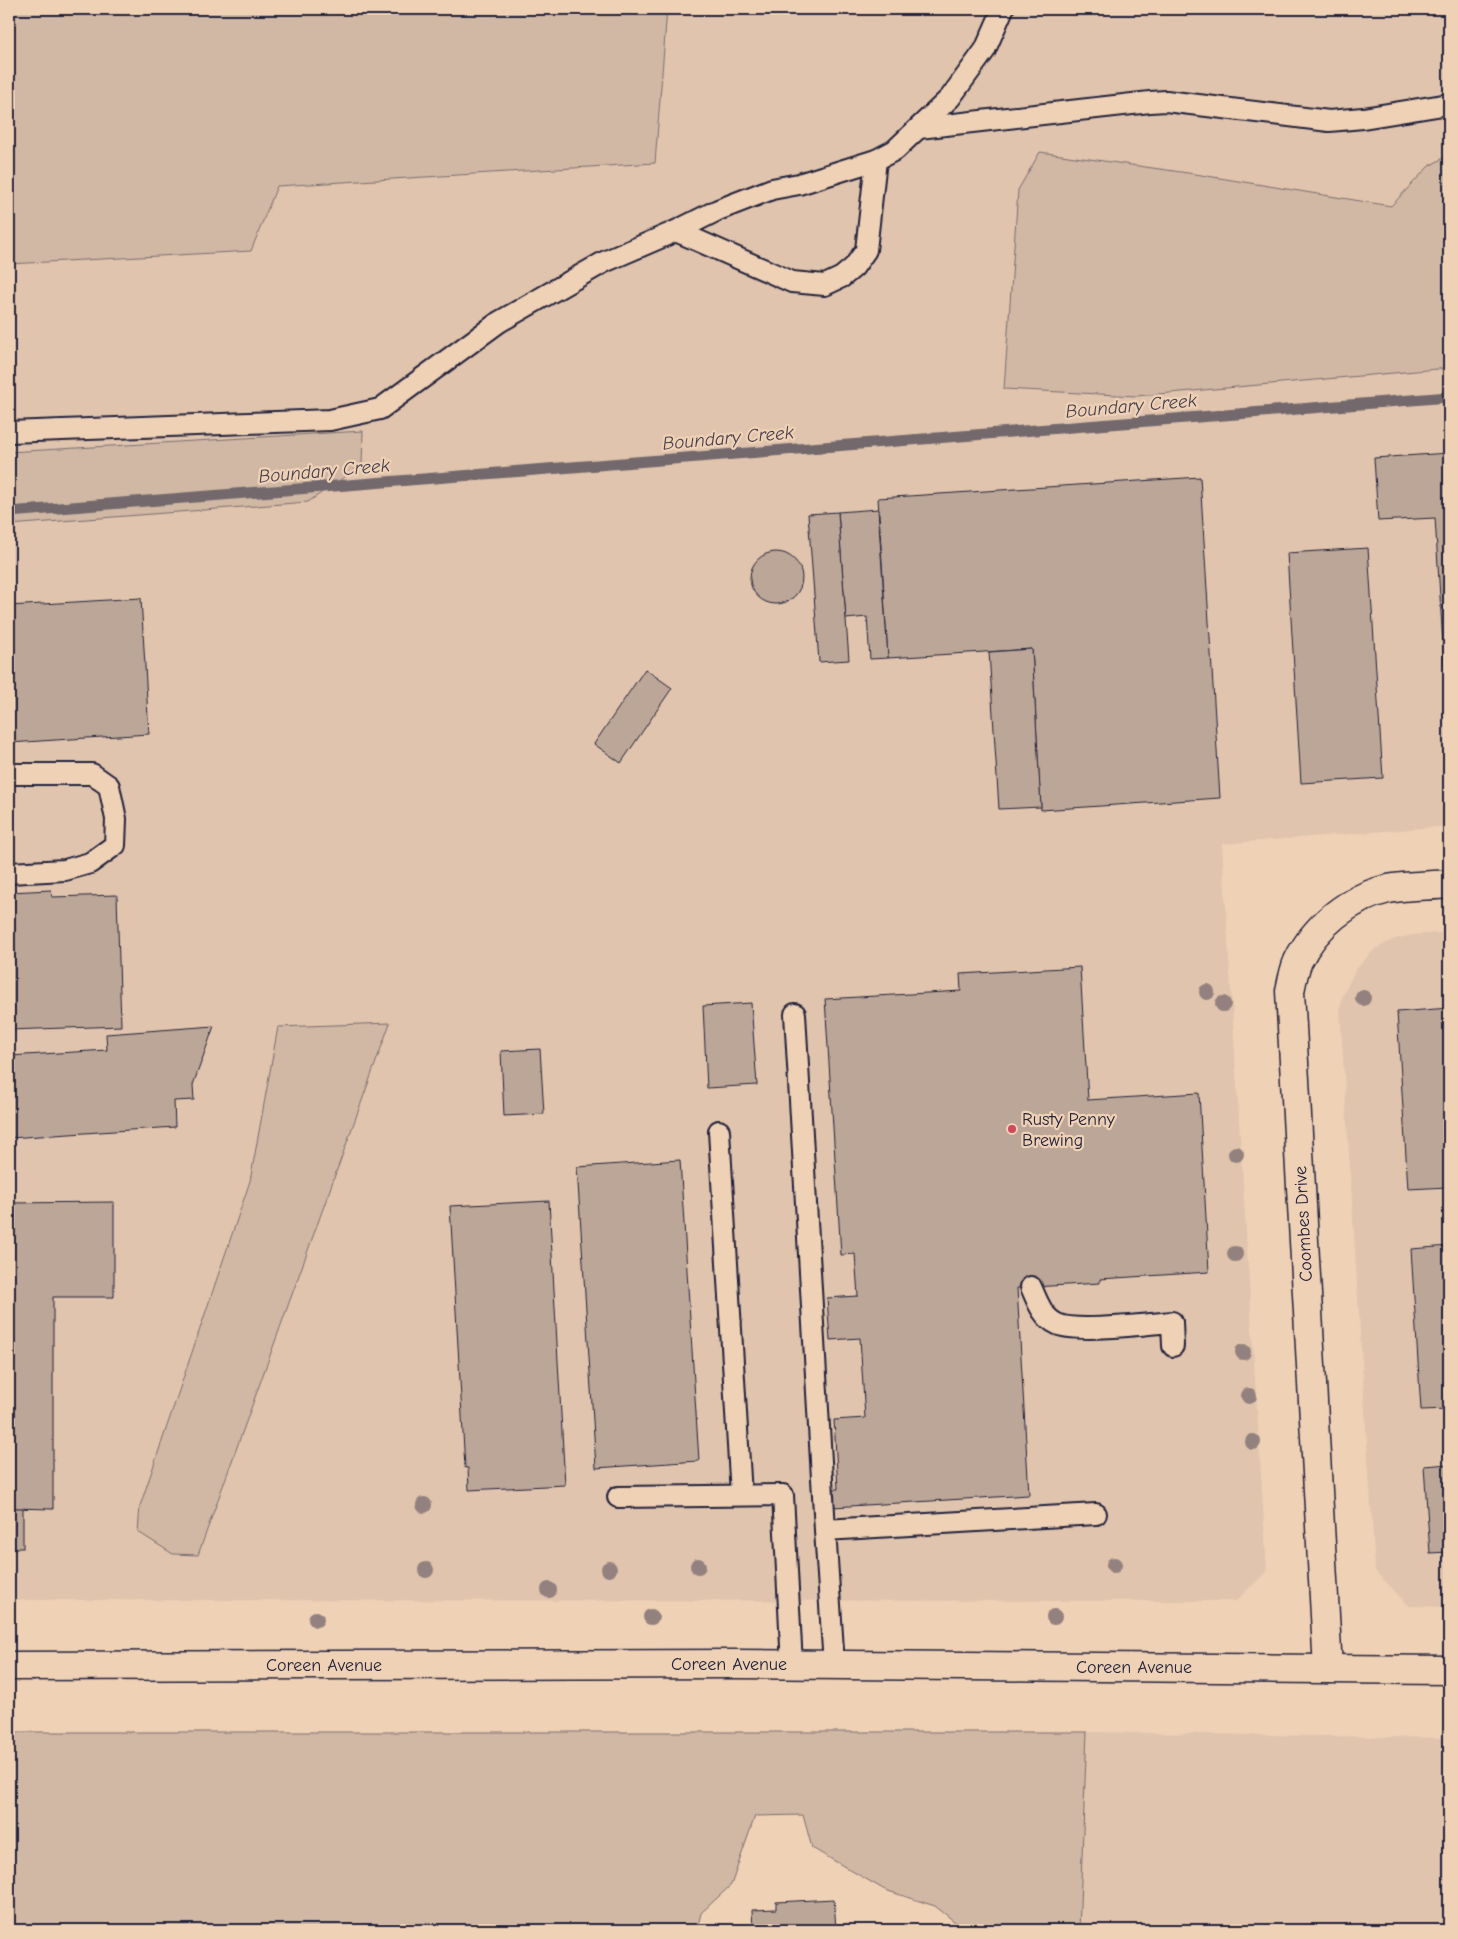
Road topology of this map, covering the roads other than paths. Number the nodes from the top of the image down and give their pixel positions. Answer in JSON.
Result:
{"nodes":[{"id":1,"x":1003,"y":9,"type":"edge"},
{"id":2,"x":1449,"y":104,"type":"edge"},
{"id":3,"x":920,"y":128,"type":"junction"},
{"id":4,"x":876,"y":160,"type":"junction"},
{"id":5,"x":676,"y":232,"type":"junction"},
{"id":6,"x":9,"y":432,"type":"edge"},
{"id":7,"x":9,"y":774,"type":"edge"},
{"id":8,"x":9,"y":873,"type":"edge"},
{"id":9,"x":1449,"y":884,"type":"edge"},
{"id":10,"x":794,"y":1014,"type":"dead end"},
{"id":11,"x":719,"y":1131,"type":"dead end"},
{"id":12,"x":1032,"y":1287,"type":"dead end"},
{"id":13,"x":1173,"y":1346,"type":"dead end"},
{"id":14,"x":741,"y":1495,"type":"junction"},
{"id":15,"x":618,"y":1497,"type":"dead end"},
{"id":16,"x":1096,"y":1514,"type":"dead end"},
{"id":17,"x":825,"y":1530,"type":"junction"},
{"id":18,"x":792,"y":1665,"type":"junction"},
{"id":19,"x":834,"y":1665,"type":"junction"},
{"id":20,"x":9,"y":1666,"type":"edge"},
{"id":21,"x":1328,"y":1669,"type":"junction"},
{"id":22,"x":1449,"y":1670,"type":"edge"}],
"edges":[{"from":1,"to":3,"type":"lane"},
{"from":2,"to":3,"type":"lane"},
{"from":3,"to":4,"type":"lane"},
{"from":4,"to":5,"type":"lane"},
{"from":4,"to":5,"type":"lane"},
{"from":5,"to":6,"type":"lane"},
{"from":7,"to":8,"type":"lane"},
{"from":9,"to":21,"type":"street","name":"Coombes Drive"},
{"from":10,"to":17,"type":"lane"},
{"from":11,"to":14,"type":"lane"},
{"from":12,"to":13,"type":"lane"},
{"from":14,"to":15,"type":"lane"},
{"from":14,"to":18,"type":"lane"},
{"from":16,"to":17,"type":"lane"},
{"from":17,"to":19,"type":"lane"},
{"from":18,"to":19,"type":"street","name":"Coreen Avenue"},
{"from":18,"to":20,"type":"street","name":"Coreen Avenue"},
{"from":19,"to":21,"type":"street","name":"Coreen Avenue"},
{"from":21,"to":22,"type":"street","name":"Coreen Avenue"}]}
